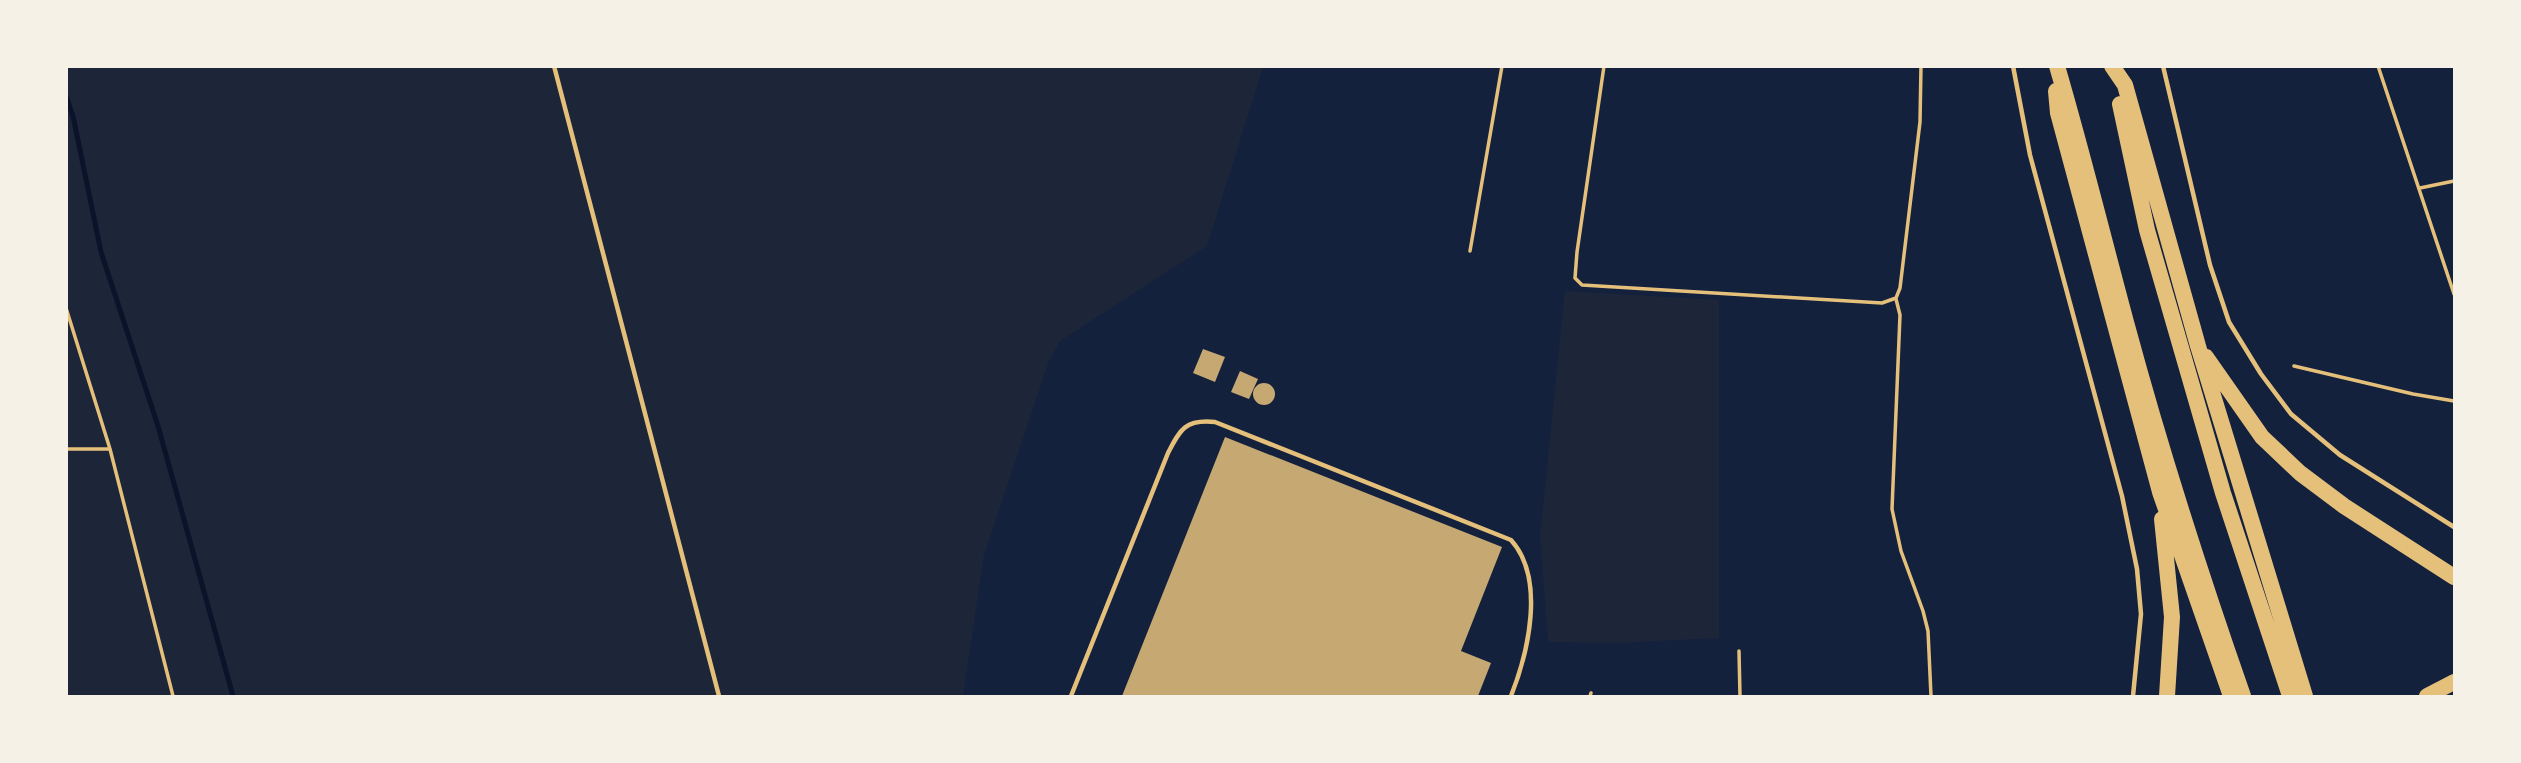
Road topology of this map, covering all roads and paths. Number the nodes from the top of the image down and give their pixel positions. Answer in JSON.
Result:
{"nodes":[{"id":1,"x":554,"y":66,"type":"edge"},
{"id":2,"x":1502,"y":66,"type":"edge"},
{"id":3,"x":1604,"y":66,"type":"edge"},
{"id":4,"x":1922,"y":66,"type":"edge"},
{"id":5,"x":2013,"y":66,"type":"edge"},
{"id":6,"x":2055,"y":66,"type":"edge"},
{"id":7,"x":2112,"y":66,"type":"edge"},
{"id":8,"x":2163,"y":66,"type":"edge"},
{"id":9,"x":2378,"y":66,"type":"edge"},
{"id":10,"x":2455,"y":181,"type":"edge"},
{"id":11,"x":2420,"y":188,"type":"junction"},
{"id":12,"x":1471,"y":251,"type":"dead end"},
{"id":13,"x":2455,"y":294,"type":"edge"},
{"id":14,"x":1896,"y":298,"type":"junction"},
{"id":15,"x":66,"y":308,"type":"edge"},
{"id":16,"x":2198,"y":345,"type":"junction"},
{"id":17,"x":2294,"y":366,"type":"dead end"},
{"id":18,"x":2455,"y":401,"type":"edge"},
{"id":19,"x":66,"y":449,"type":"edge"},
{"id":20,"x":110,"y":449,"type":"junction"},
{"id":21,"x":2160,"y":492,"type":"junction"},
{"id":22,"x":2455,"y":527,"type":"edge"},
{"id":23,"x":2455,"y":578,"type":"edge"},
{"id":24,"x":1739,"y":651,"type":"dead end"},
{"id":25,"x":2455,"y":682,"type":"edge"},
{"id":26,"x":173,"y":696,"type":"edge"},
{"id":27,"x":719,"y":696,"type":"edge"},
{"id":28,"x":1071,"y":696,"type":"edge"},
{"id":29,"x":1511,"y":696,"type":"edge"},
{"id":30,"x":1740,"y":696,"type":"edge"},
{"id":31,"x":1931,"y":696,"type":"edge"},
{"id":32,"x":2133,"y":696,"type":"edge"},
{"id":33,"x":2167,"y":696,"type":"edge"},
{"id":34,"x":2231,"y":696,"type":"edge"},
{"id":35,"x":2243,"y":696,"type":"edge"},
{"id":36,"x":2290,"y":696,"type":"edge"},
{"id":37,"x":2305,"y":696,"type":"edge"},
{"id":38,"x":2427,"y":696,"type":"edge"}],
"edges":[{"from":1,"to":27,"type":"lane"},
{"from":2,"to":12,"type":"path"},
{"from":3,"to":14,"type":"path"},
{"from":4,"to":14,"type":"path"},
{"from":5,"to":32,"type":"lane"},
{"from":6,"to":21,"type":"highway"},
{"from":6,"to":35,"type":"highway"},
{"from":7,"to":16,"type":"highway"},
{"from":7,"to":36,"type":"highway"},
{"from":8,"to":22,"type":"lane"},
{"from":9,"to":11,"type":"path"},
{"from":10,"to":11,"type":"path"},
{"from":11,"to":13,"type":"path"},
{"from":14,"to":31,"type":"path"},
{"from":15,"to":20,"type":"path"},
{"from":16,"to":23,"type":"highway"},
{"from":16,"to":37,"type":"highway"},
{"from":17,"to":18,"type":"path"},
{"from":19,"to":20,"type":"path"},
{"from":20,"to":26,"type":"path"},
{"from":21,"to":33,"type":"highway"},
{"from":21,"to":34,"type":"highway"},
{"from":24,"to":30,"type":"path"},
{"from":25,"to":38,"type":"highway"},
{"from":28,"to":29,"type":"lane"}]}
